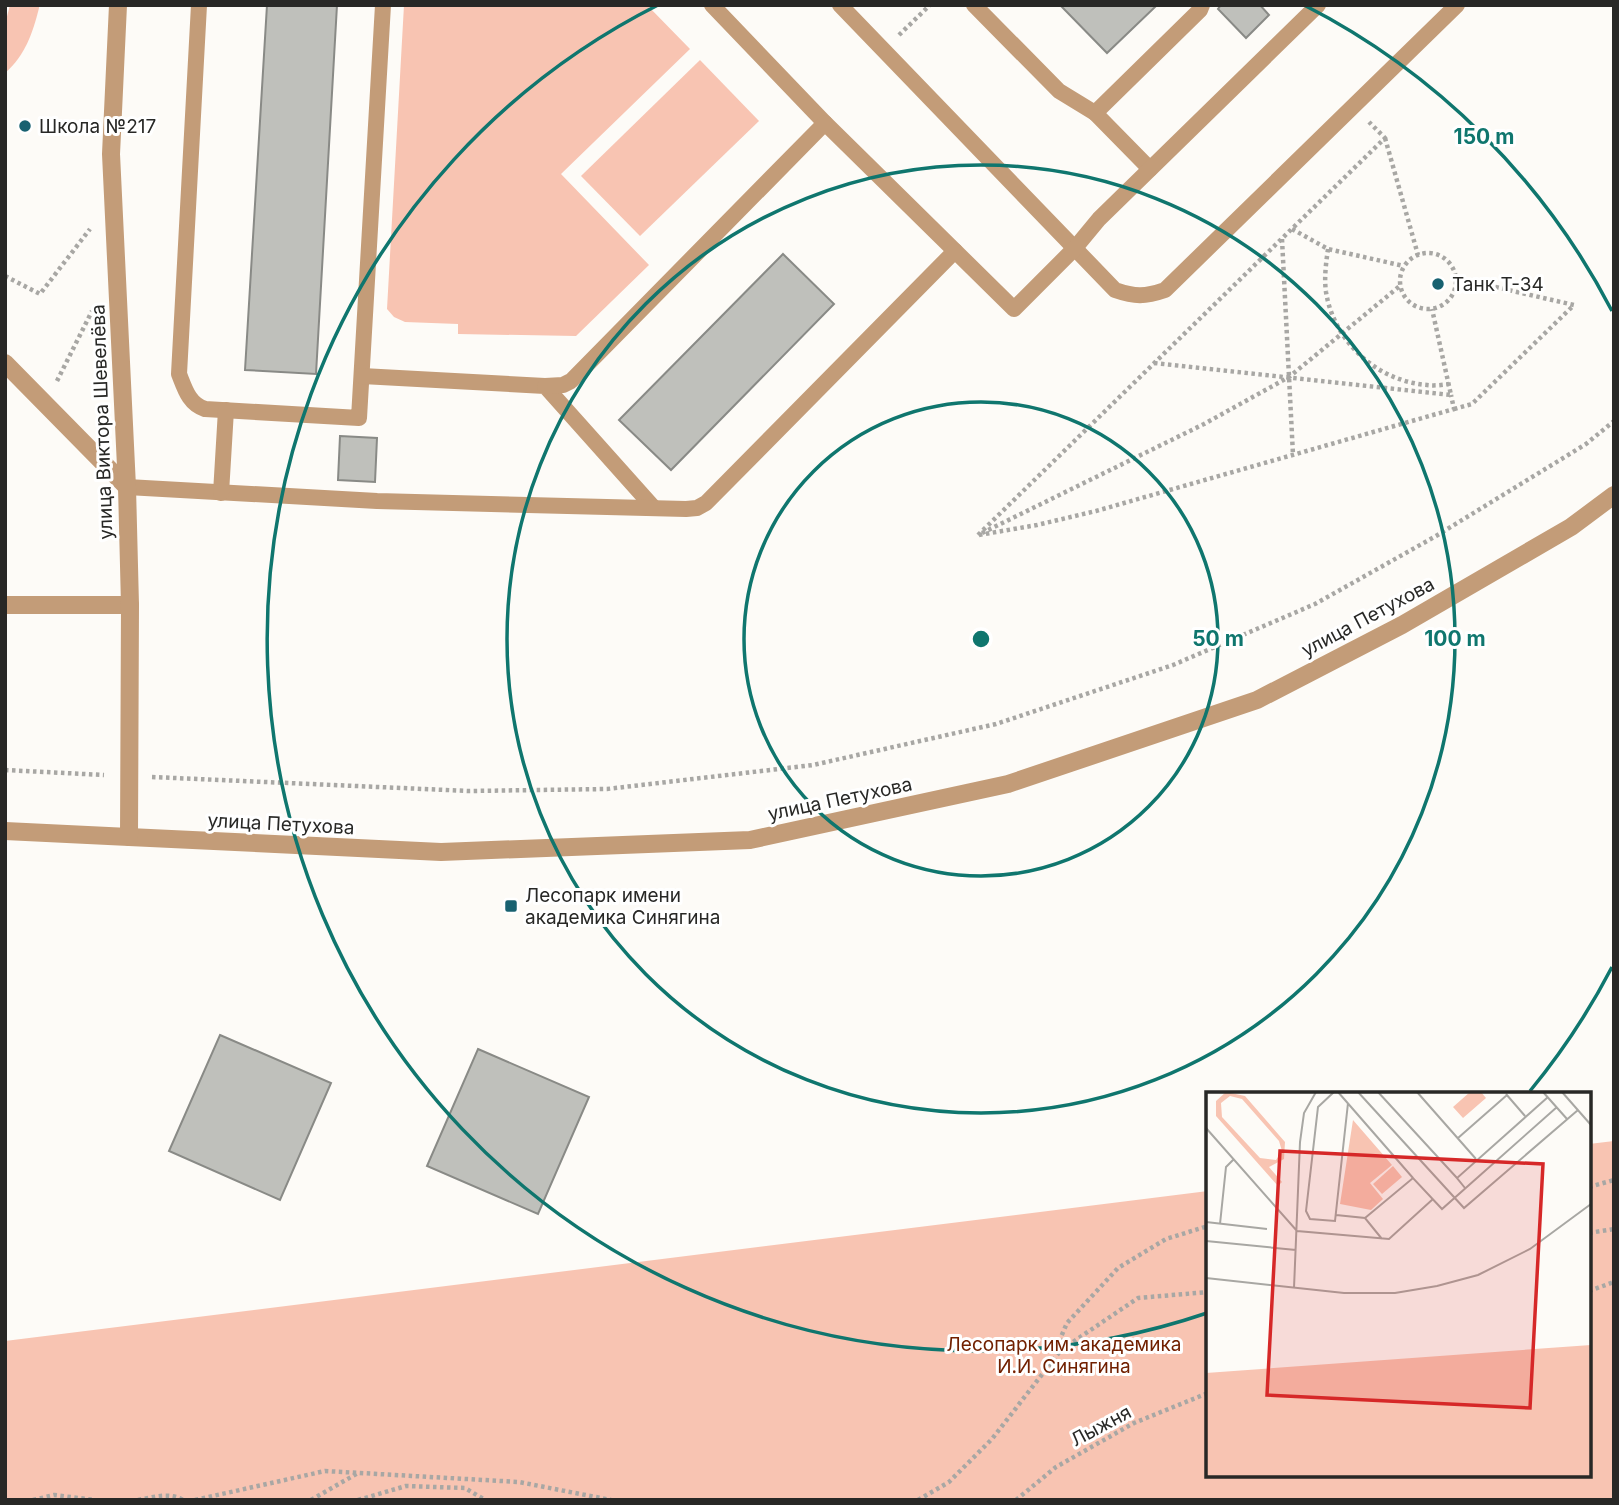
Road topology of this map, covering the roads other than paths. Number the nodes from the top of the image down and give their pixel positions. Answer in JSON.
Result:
{"nodes":[{"id":1,"x":118,"y":5,"type":"edge"},
{"id":2,"x":199,"y":5,"type":"edge"},
{"id":3,"x":383,"y":5,"type":"edge"},
{"id":4,"x":712,"y":5,"type":"edge"},
{"id":5,"x":840,"y":5,"type":"edge"},
{"id":6,"x":974,"y":5,"type":"edge"},
{"id":7,"x":1202,"y":5,"type":"edge"},
{"id":8,"x":1318,"y":5,"type":"edge"},
{"id":9,"x":1457,"y":5,"type":"edge"},
{"id":10,"x":1095,"y":113,"type":"junction"},
{"id":11,"x":825,"y":122,"type":"junction"},
{"id":12,"x":1150,"y":169,"type":"junction"},
{"id":13,"x":1075,"y":248,"type":"junction"},
{"id":14,"x":955,"y":251,"type":"junction"},
{"id":15,"x":5,"y":363,"type":"edge"},
{"id":16,"x":362,"y":376,"type":"junction"},
{"id":17,"x":545,"y":386,"type":"junction"},
{"id":18,"x":226,"y":410,"type":"junction"},
{"id":19,"x":127,"y":487,"type":"junction"},
{"id":20,"x":221,"y":493,"type":"junction"},
{"id":21,"x":1614,"y":495,"type":"edge"},
{"id":22,"x":654,"y":508,"type":"junction"},
{"id":23,"x":5,"y":605,"type":"edge"},
{"id":24,"x":130,"y":605,"type":"junction"},
{"id":25,"x":5,"y":831,"type":"edge"},
{"id":26,"x":129,"y":837,"type":"junction"}],
"edges":[{"from":1,"to":19,"type":"street","name":"улица Виктора Шевелёва"},
{"from":2,"to":18,"type":"lane"},
{"from":3,"to":16,"type":"lane"},
{"from":4,"to":11,"type":"lane"},
{"from":5,"to":13,"type":"lane"},
{"from":6,"to":10,"type":"lane"},
{"from":7,"to":10,"type":"lane"},
{"from":8,"to":12,"type":"lane"},
{"from":9,"to":13,"type":"lane"},
{"from":10,"to":12,"type":"lane"},
{"from":11,"to":14,"type":"lane"},
{"from":11,"to":17,"type":"lane"},
{"from":12,"to":13,"type":"lane"},
{"from":13,"to":14,"type":"lane"},
{"from":14,"to":22,"type":"lane"},
{"from":15,"to":19,"type":"street"},
{"from":16,"to":17,"type":"lane"},
{"from":16,"to":18,"type":"lane"},
{"from":17,"to":22,"type":"lane"},
{"from":18,"to":20,"type":"lane"},
{"from":19,"to":20,"type":"lane"},
{"from":19,"to":24,"type":"street","name":"улица Виктора Шевелёва"},
{"from":20,"to":22,"type":"lane"},
{"from":21,"to":26,"type":"street","name":"улица Петухова"},
{"from":23,"to":24,"type":"street"},
{"from":24,"to":26,"type":"street","name":"улица Виктора Шевелёва"},
{"from":25,"to":26,"type":"street","name":"улица Петухова"}]}
